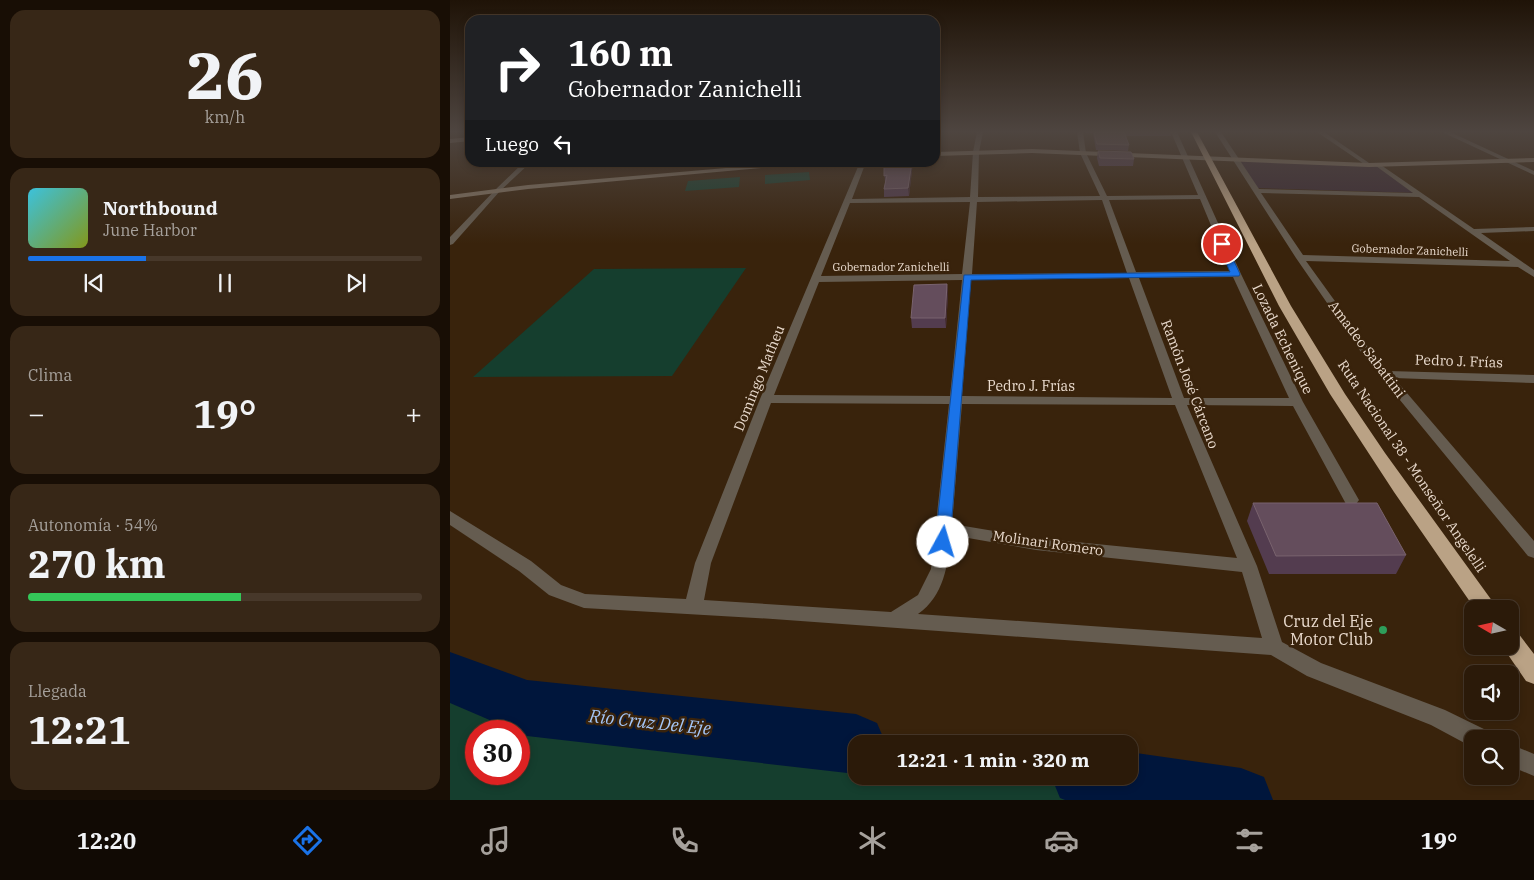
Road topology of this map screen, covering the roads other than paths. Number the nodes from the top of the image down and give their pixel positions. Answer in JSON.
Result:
{"nodes":[{"id":1,"x":520,"y":169,"type":"edge"},
{"id":2,"x":739,"y":169,"type":"edge"},
{"id":3,"x":860,"y":169,"type":"edge"},
{"id":4,"x":975,"y":169,"type":"edge"},
{"id":5,"x":1091,"y":169,"type":"edge"},
{"id":6,"x":1190,"y":169,"type":"edge"},
{"id":7,"x":1214,"y":169,"type":"edge"},
{"id":8,"x":1241,"y":169,"type":"edge"},
{"id":9,"x":1384,"y":169,"type":"edge"},
{"id":10,"x":498,"y":190,"type":"junction"},
{"id":11,"x":1256,"y":191,"type":"junction"},
{"id":12,"x":1422,"y":195,"type":"junction"},
{"id":13,"x":450,"y":197,"type":"edge"},
{"id":14,"x":1104,"y":197,"type":"junction"},
{"id":15,"x":1201,"y":197,"type":"junction"},
{"id":16,"x":974,"y":199,"type":"junction"},
{"id":17,"x":848,"y":201,"type":"junction"},
{"id":18,"x":1534,"y":229,"type":"edge"},
{"id":19,"x":1474,"y":231,"type":"junction"},
{"id":20,"x":450,"y":242,"type":"edge"},
{"id":21,"x":1300,"y":258,"type":"junction"},
{"id":22,"x":1520,"y":264,"type":"junction"},
{"id":23,"x":1236,"y":274,"type":"junction"},
{"id":24,"x":1534,"y":274,"type":"edge"},
{"id":25,"x":1132,"y":275,"type":"junction"},
{"id":26,"x":967,"y":277,"type":"junction"},
{"id":27,"x":816,"y":279,"type":"junction"},
{"id":28,"x":1384,"y":374,"type":"junction"},
{"id":29,"x":1534,"y":379,"type":"edge"},
{"id":30,"x":766,"y":399,"type":"junction"},
{"id":31,"x":1179,"y":400,"type":"junction"},
{"id":32,"x":955,"y":402,"type":"junction"},
{"id":33,"x":1297,"y":402,"type":"junction"},
{"id":34,"x":1351,"y":500,"type":"dead end"},
{"id":35,"x":450,"y":517,"type":"edge"},
{"id":36,"x":944,"y":528,"type":"junction"},
{"id":37,"x":1534,"y":552,"type":"edge"},
{"id":38,"x":1249,"y":566,"type":"junction"},
{"id":39,"x":1481,"y":600,"type":"edge"},
{"id":40,"x":693,"y":608,"type":"junction"},
{"id":41,"x":895,"y":619,"type":"junction"},
{"id":42,"x":1274,"y":647,"type":"junction"},
{"id":43,"x":1519,"y":652,"type":"edge"},
{"id":44,"x":1534,"y":673,"type":"edge"},
{"id":45,"x":1464,"y":731,"type":"edge"},
{"id":46,"x":1519,"y":759,"type":"edge"},
{"id":47,"x":1534,"y":765,"type":"edge"}],
"edges":[{"from":1,"to":10,"type":"street"},
{"from":2,"to":10,"type":"main road"},
{"from":3,"to":17,"type":"street","name":"Domingo Matheu"},
{"from":4,"to":16,"type":"street"},
{"from":5,"to":14,"type":"street","name":"Ramón José Cárcano"},
{"from":6,"to":15,"type":"street","name":"Lozada Echenique"},
{"from":7,"to":39,"type":"highway","name":"Ruta Nacional 38 - Monseñor Angelelli"},
{"from":8,"to":11,"type":"street","name":"Amadeo Sabattini"},
{"from":9,"to":12,"type":"street"},
{"from":10,"to":13,"type":"main road"},
{"from":10,"to":20,"type":"street"},
{"from":11,"to":12,"type":"street"},
{"from":11,"to":21,"type":"street","name":"Amadeo Sabattini"},
{"from":12,"to":19,"type":"street"},
{"from":14,"to":15,"type":"street"},
{"from":14,"to":16,"type":"street"},
{"from":14,"to":25,"type":"street","name":"Ramón José Cárcano"},
{"from":15,"to":23,"type":"street","name":"Lozada Echenique"},
{"from":16,"to":17,"type":"street"},
{"from":16,"to":26,"type":"street"},
{"from":17,"to":27,"type":"street","name":"Domingo Matheu"},
{"from":18,"to":19,"type":"street"},
{"from":19,"to":22,"type":"street"},
{"from":21,"to":22,"type":"street","name":"Gobernador Zanichelli"},
{"from":21,"to":28,"type":"street","name":"Amadeo Sabattini"},
{"from":22,"to":24,"type":"street"},
{"from":23,"to":25,"type":"street","name":"Gobernador Zanichelli"},
{"from":23,"to":33,"type":"street","name":"Lozada Echenique"},
{"from":25,"to":26,"type":"street","name":"Gobernador Zanichelli"},
{"from":25,"to":31,"type":"street","name":"Ramón José Cárcano"},
{"from":26,"to":27,"type":"street","name":"Gobernador Zanichelli"},
{"from":26,"to":32,"type":"street"},
{"from":27,"to":30,"type":"street","name":"Domingo Matheu"},
{"from":28,"to":29,"type":"street","name":"Pedro J. Frías"},
{"from":28,"to":37,"type":"street","name":"Amadeo Sabattini"},
{"from":30,"to":32,"type":"street","name":"Pedro J. Frías"},
{"from":30,"to":40,"type":"street","name":"Domingo Matheu"},
{"from":31,"to":32,"type":"street","name":"Pedro J. Frías"},
{"from":31,"to":33,"type":"street","name":"Pedro J. Frías"},
{"from":31,"to":38,"type":"street","name":"Ramón José Cárcano"},
{"from":32,"to":36,"type":"street"},
{"from":33,"to":34,"type":"street","name":"Lozada Echenique"},
{"from":35,"to":40,"type":"street"},
{"from":36,"to":38,"type":"street","name":"Molinari Romero"},
{"from":36,"to":41,"type":"street"},
{"from":38,"to":42,"type":"street","name":"Ramón José Cárcano"},
{"from":40,"to":41,"type":"street"},
{"from":41,"to":42,"type":"street"},
{"from":42,"to":45,"type":"street"},
{"from":43,"to":44,"type":"highway"},
{"from":46,"to":47,"type":"street"}]}
